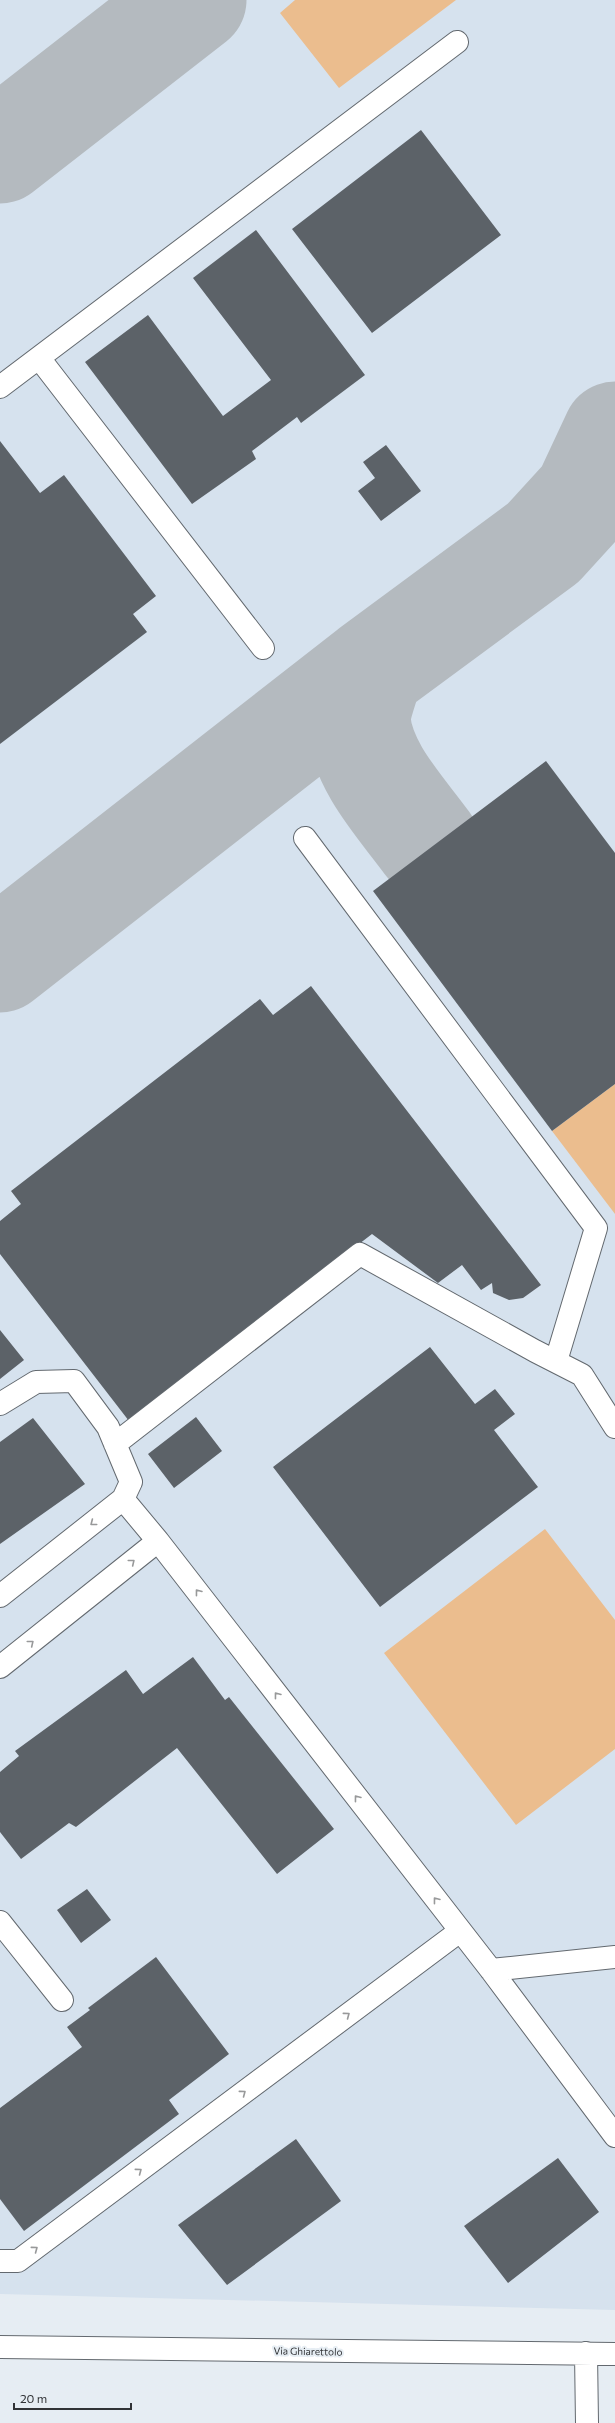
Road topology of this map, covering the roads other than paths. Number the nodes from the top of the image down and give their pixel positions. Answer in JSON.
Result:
{"nodes":[{"id":1,"x":457,"y":42,"type":"dead end"},
{"id":2,"x":39,"y":358,"type":"junction"},
{"id":3,"x":0,"y":387,"type":"edge"},
{"id":4,"x":263,"y":648,"type":"dead end"},
{"id":5,"x":305,"y":838,"type":"dead end"},
{"id":6,"x":556,"y":1362,"type":"junction"},
{"id":7,"x":0,"y":1404,"type":"edge"},
{"id":8,"x":615,"y":1427,"type":"edge"},
{"id":9,"x":115,"y":1444,"type":"junction"},
{"id":10,"x":123,"y":1499,"type":"junction"},
{"id":11,"x":158,"y":1541,"type":"junction"},
{"id":12,"x":0,"y":1596,"type":"edge"},
{"id":13,"x":0,"y":1667,"type":"edge"},
{"id":14,"x":0,"y":1922,"type":"edge"},
{"id":15,"x":460,"y":1931,"type":"junction"},
{"id":16,"x":615,"y":1957,"type":"edge"},
{"id":17,"x":491,"y":1970,"type":"junction"},
{"id":18,"x":62,"y":2000,"type":"dead end"},
{"id":19,"x":615,"y":2136,"type":"edge"},
{"id":20,"x":0,"y":2261,"type":"edge"},
{"id":21,"x":0,"y":2347,"type":"edge"},
{"id":22,"x":586,"y":2353,"type":"junction"},
{"id":23,"x":615,"y":2354,"type":"edge"},
{"id":24,"x":587,"y":2423,"type":"edge"}],
"edges":[{"from":1,"to":2,"type":"street"},
{"from":2,"to":3,"type":"street"},
{"from":2,"to":4,"type":"street"},
{"from":5,"to":6,"type":"street"},
{"from":6,"to":8,"type":"street"},
{"from":6,"to":9,"type":"street"},
{"from":7,"to":9,"type":"street"},
{"from":9,"to":10,"type":"street"},
{"from":10,"to":11,"type":"street"},
{"from":10,"to":12,"type":"street","one_way":true},
{"from":13,"to":11,"type":"street","one_way":true},
{"from":15,"to":11,"type":"street","one_way":true},
{"from":14,"to":18,"type":"street"},
{"from":15,"to":17,"type":"street"},
{"from":20,"to":15,"type":"street","one_way":true},
{"from":16,"to":17,"type":"street"},
{"from":17,"to":19,"type":"street"},
{"from":21,"to":22,"type":"street","name":"Via Ghiarettolo"},
{"from":22,"to":23,"type":"street","name":"Via Ghiarettolo"},
{"from":22,"to":24,"type":"street"}]}
